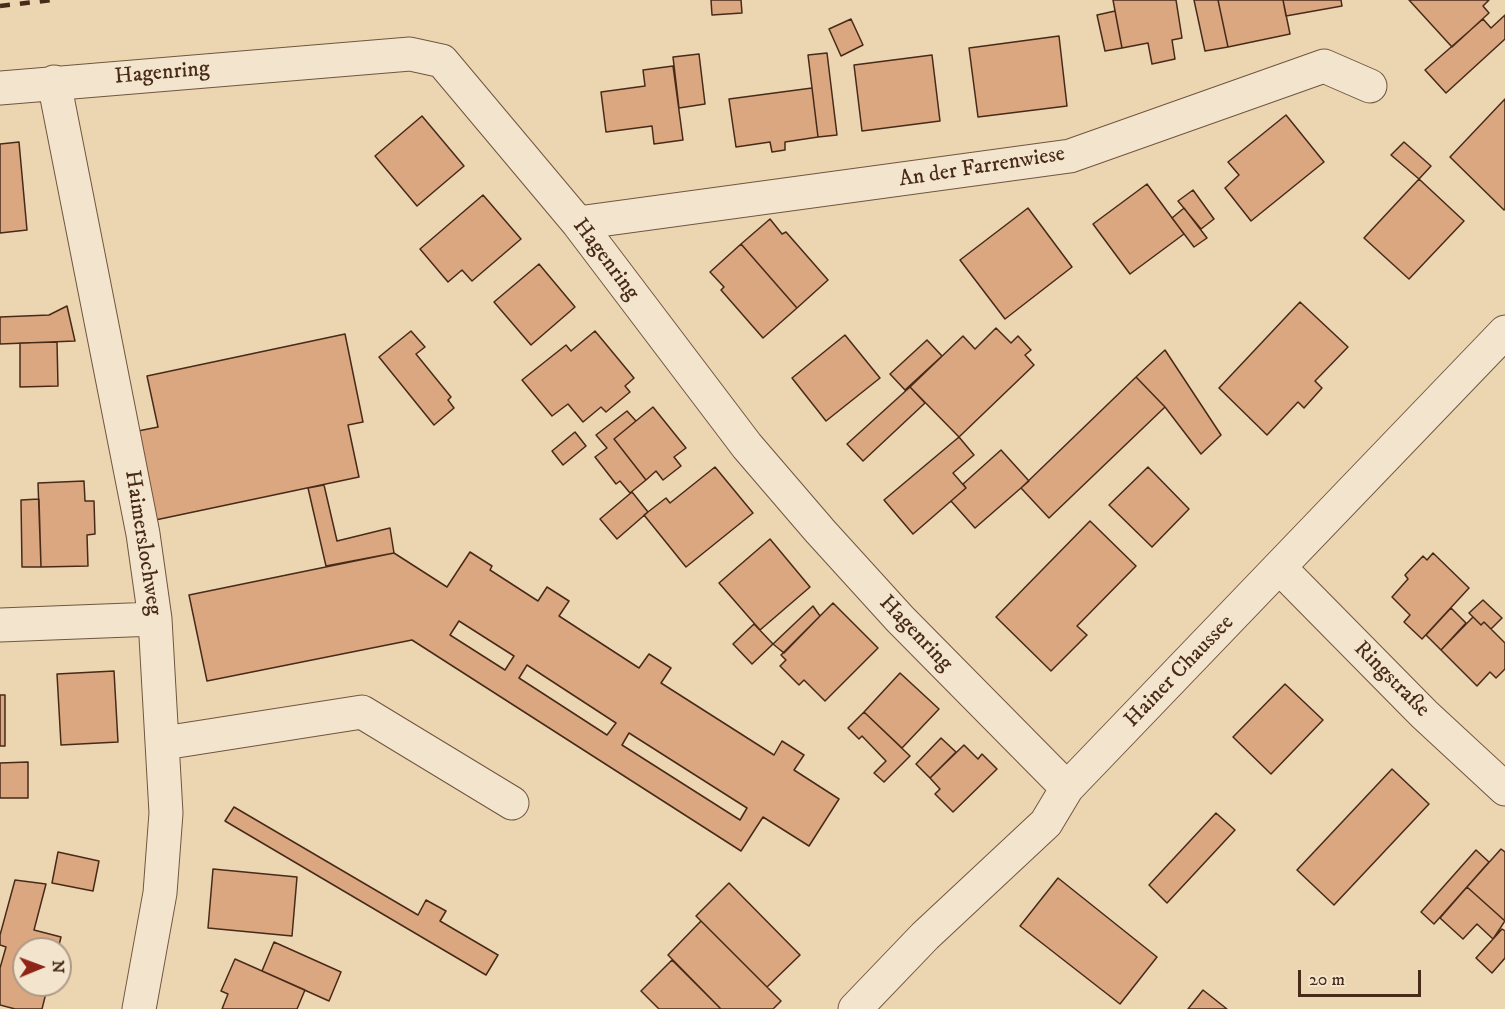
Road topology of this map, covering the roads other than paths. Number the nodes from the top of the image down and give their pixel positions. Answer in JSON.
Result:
{"nodes":[{"id":1,"x":54,"y":82,"type":"junction"},
{"id":2,"x":1370,"y":86,"type":"dead end"},
{"id":3,"x":0,"y":88,"type":"edge"},
{"id":4,"x":578,"y":223,"type":"junction"},
{"id":5,"x":1505,"y":332,"type":"edge"},
{"id":6,"x":1281,"y":568,"type":"junction"},
{"id":7,"x":155,"y":619,"type":"junction"},
{"id":8,"x":0,"y":625,"type":"edge"},
{"id":9,"x":164,"y":743,"type":"junction"},
{"id":10,"x":1067,"y":788,"type":"junction"},
{"id":11,"x":1505,"y":789,"type":"edge"},
{"id":12,"x":512,"y":803,"type":"dead end"},
{"id":13,"x":139,"y":1009,"type":"edge"},
{"id":14,"x":855,"y":1009,"type":"edge"}],
"edges":[{"from":1,"to":3,"type":"street","name":"Hagenring"},
{"from":1,"to":4,"type":"street","name":"Hagenring"},
{"from":1,"to":7,"type":"street","name":"Haimerslochweg"},
{"from":2,"to":4,"type":"street","name":"An der Farrenwiese"},
{"from":4,"to":10,"type":"street","name":"Hagenring"},
{"from":5,"to":6,"type":"street","name":"Hainer Chaussee"},
{"from":6,"to":10,"type":"street","name":"Hainer Chaussee"},
{"from":6,"to":11,"type":"street","name":"Ringstraße"},
{"from":7,"to":8,"type":"street"},
{"from":7,"to":9,"type":"street","name":"Haimerslochweg"},
{"from":9,"to":12,"type":"street"},
{"from":9,"to":13,"type":"street","name":"Haimerslochweg"},
{"from":10,"to":14,"type":"street","name":"Hainer Chaussee"}]}
